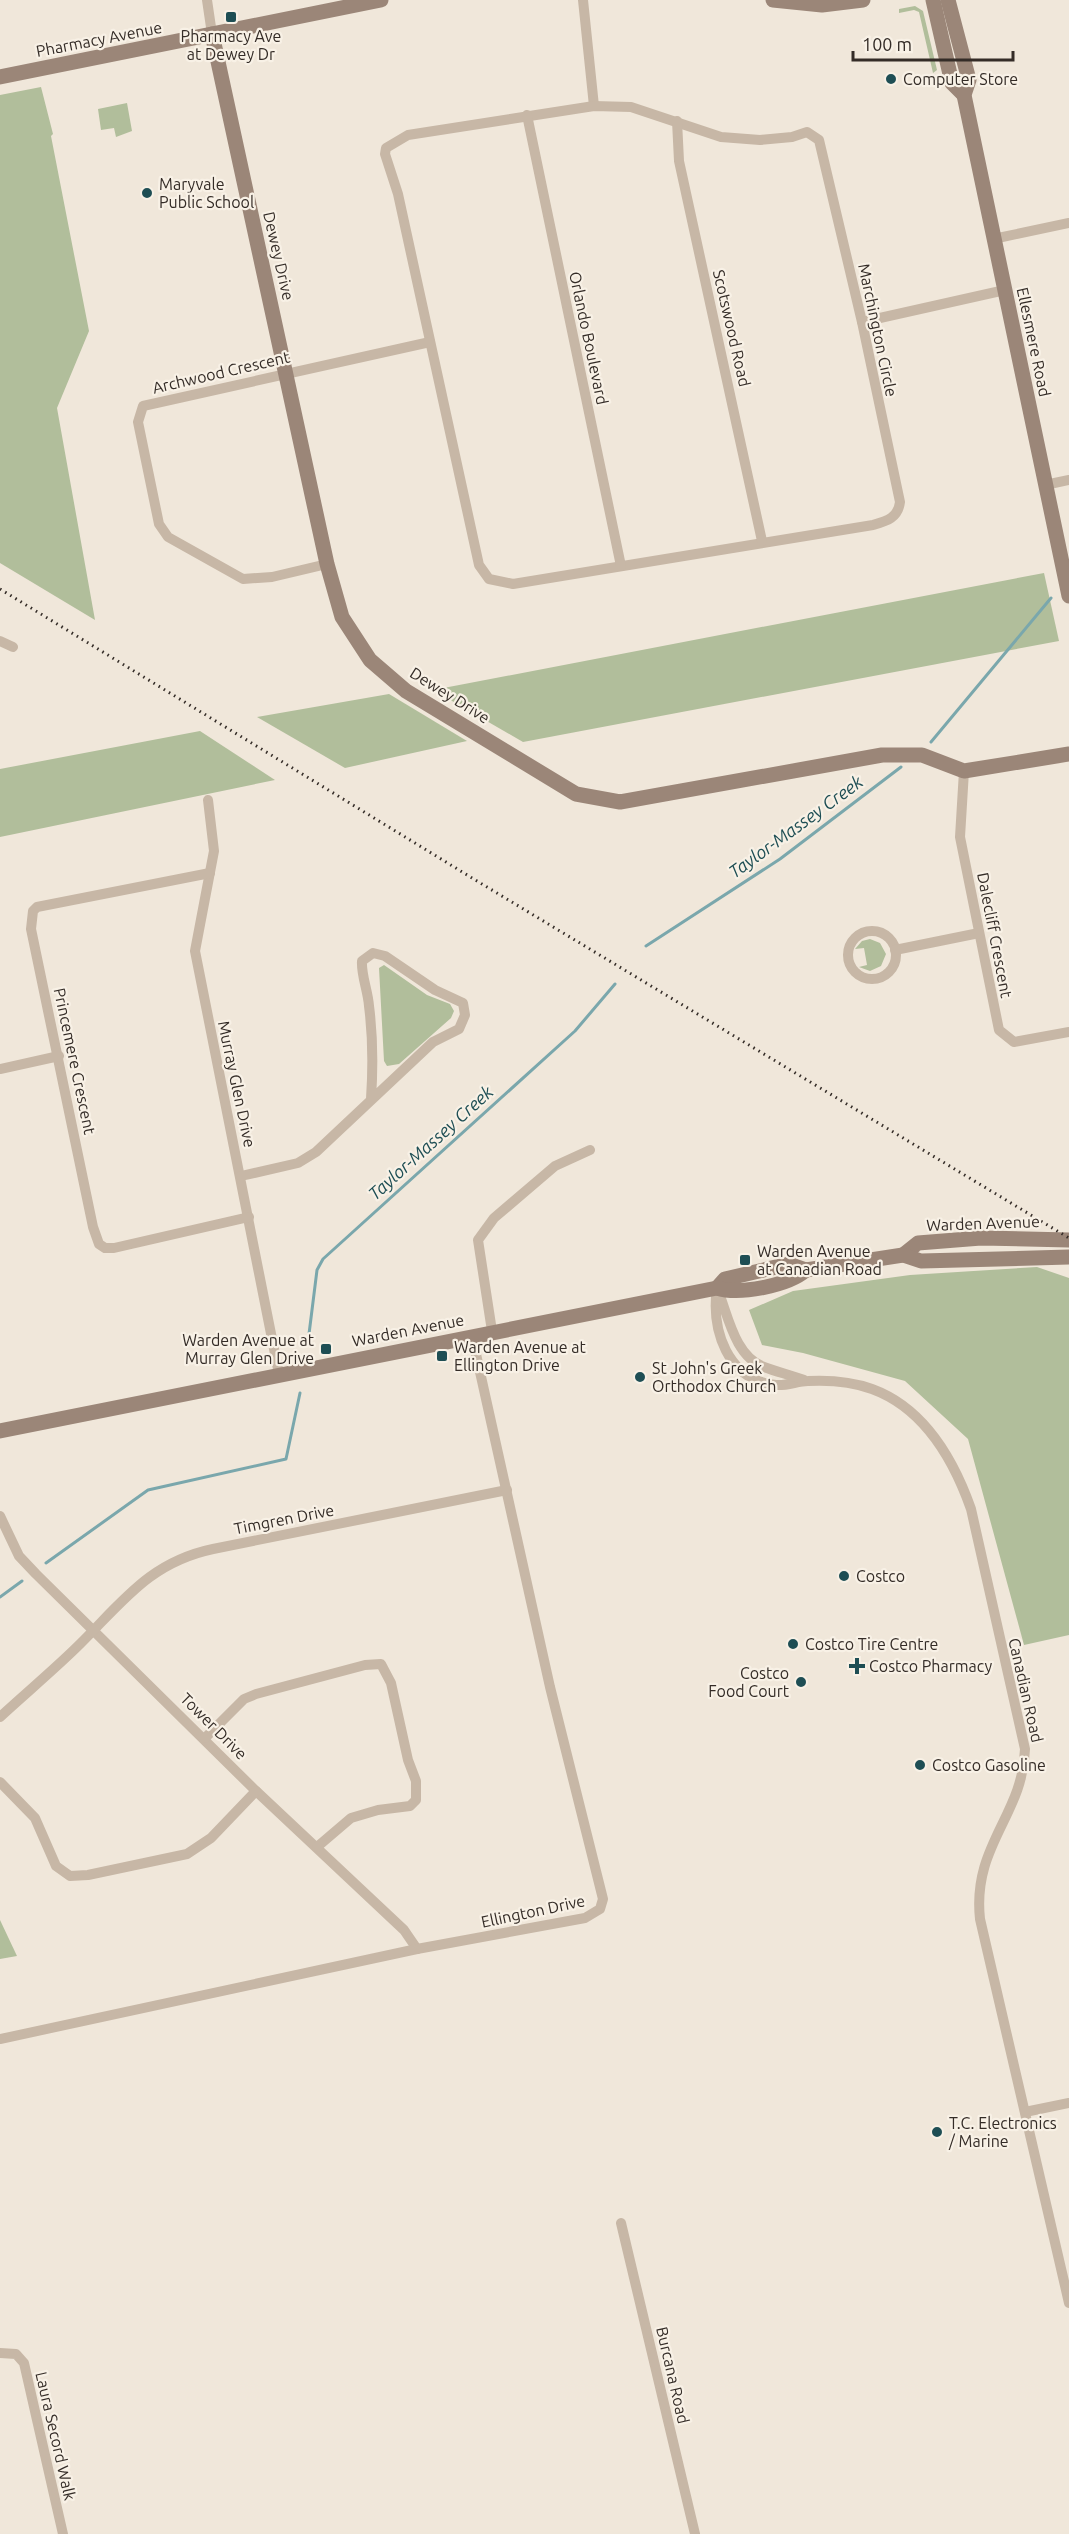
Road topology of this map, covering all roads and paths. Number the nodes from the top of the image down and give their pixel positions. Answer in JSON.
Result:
{"nodes":[{"id":1,"x":207,"y":0,"type":"edge"},
{"id":2,"x":381,"y":0,"type":"edge"},
{"id":3,"x":583,"y":0,"type":"edge"},
{"id":4,"x":773,"y":0,"type":"edge"},
{"id":5,"x":863,"y":0,"type":"edge"},
{"id":6,"x":933,"y":0,"type":"edge"},
{"id":7,"x":948,"y":0,"type":"edge"},
{"id":8,"x":212,"y":34,"type":"junction"},
{"id":9,"x":0,"y":76,"type":"edge"},
{"id":10,"x":964,"y":95,"type":"junction"},
{"id":11,"x":594,"y":106,"type":"junction"},
{"id":12,"x":527,"y":115,"type":"junction"},
{"id":13,"x":677,"y":121,"type":"junction"},
{"id":14,"x":1069,"y":223,"type":"edge"},
{"id":15,"x":993,"y":239,"type":"junction"},
{"id":16,"x":1005,"y":291,"type":"junction"},
{"id":17,"x":862,"y":322,"type":"junction"},
{"id":18,"x":430,"y":342,"type":"junction"},
{"id":19,"x":286,"y":372,"type":"junction"},
{"id":20,"x":1069,"y":480,"type":"edge"},
{"id":21,"x":1045,"y":485,"type":"junction"},
{"id":22,"x":762,"y":541,"type":"junction"},
{"id":23,"x":327,"y":564,"type":"junction"},
{"id":24,"x":621,"y":566,"type":"junction"},
{"id":25,"x":1069,"y":596,"type":"edge"},
{"id":26,"x":0,"y":640,"type":"edge"},
{"id":27,"x":13,"y":646,"type":"dead end"},
{"id":28,"x":1069,"y":754,"type":"edge"},
{"id":29,"x":964,"y":771,"type":"junction"},
{"id":30,"x":208,"y":800,"type":"dead end"},
{"id":31,"x":210,"y":873,"type":"junction"},
{"id":32,"x":979,"y":933,"type":"junction"},
{"id":33,"x":895,"y":950,"type":"junction"},
{"id":34,"x":1069,"y":1032,"type":"edge"},
{"id":35,"x":59,"y":1056,"type":"junction"},
{"id":36,"x":0,"y":1069,"type":"edge"},
{"id":37,"x":371,"y":1100,"type":"junction"},
{"id":38,"x":590,"y":1150,"type":"dead end"},
{"id":39,"x":241,"y":1176,"type":"junction"},
{"id":40,"x":249,"y":1217,"type":"junction"},
{"id":41,"x":1069,"y":1239,"type":"edge"},
{"id":42,"x":903,"y":1255,"type":"junction"},
{"id":43,"x":1069,"y":1257,"type":"edge"},
{"id":44,"x":717,"y":1288,"type":"junction"},
{"id":45,"x":492,"y":1331,"type":"junction"},
{"id":46,"x":472,"y":1336,"type":"junction"},
{"id":47,"x":279,"y":1374,"type":"junction"},
{"id":48,"x":807,"y":1381,"type":"junction"},
{"id":49,"x":0,"y":1431,"type":"edge"},
{"id":50,"x":507,"y":1490,"type":"junction"},
{"id":51,"x":0,"y":1516,"type":"edge"},
{"id":52,"x":92,"y":1630,"type":"junction"},
{"id":53,"x":0,"y":1717,"type":"edge"},
{"id":54,"x":205,"y":1738,"type":"junction"},
{"id":55,"x":0,"y":1782,"type":"edge"},
{"id":56,"x":256,"y":1791,"type":"junction"},
{"id":57,"x":317,"y":1847,"type":"junction"},
{"id":58,"x":417,"y":1949,"type":"junction"},
{"id":59,"x":0,"y":2039,"type":"edge"},
{"id":60,"x":1069,"y":2103,"type":"edge"},
{"id":61,"x":1025,"y":2112,"type":"junction"},
{"id":62,"x":621,"y":2223,"type":"dead end"},
{"id":63,"x":1069,"y":2303,"type":"edge"},
{"id":64,"x":5,"y":2353,"type":"edge"},
{"id":65,"x":63,"y":2534,"type":"edge"},
{"id":66,"x":695,"y":2534,"type":"edge"}],
"edges":[{"from":1,"to":8,"type":"street","name":"Dewey Drive"},
{"from":2,"to":8,"type":"main road","name":"Pharmacy Avenue"},
{"from":3,"to":11,"type":"street"},
{"from":4,"to":5,"type":"main road"},
{"from":6,"to":10,"type":"main road","name":"Ellesmere Road"},
{"from":7,"to":10,"type":"main road","name":"Ellesmere Road"},
{"from":8,"to":9,"type":"main road","name":"Pharmacy Avenue"},
{"from":8,"to":19,"type":"main road","name":"Dewey Drive"},
{"from":10,"to":15,"type":"main road","name":"Ellesmere Road"},
{"from":11,"to":12,"type":"street","name":"Marchington Circle"},
{"from":11,"to":13,"type":"street","name":"Marchington Circle"},
{"from":12,"to":18,"type":"street","name":"Marchington Circle"},
{"from":12,"to":24,"type":"street","name":"Orlando Boulevard"},
{"from":13,"to":17,"type":"street","name":"Marchington Circle"},
{"from":13,"to":22,"type":"street","name":"Scotswood Road"},
{"from":14,"to":15,"type":"street"},
{"from":15,"to":16,"type":"main road","name":"Ellesmere Road"},
{"from":16,"to":17,"type":"street"},
{"from":16,"to":21,"type":"main road","name":"Ellesmere Road"},
{"from":17,"to":22,"type":"street","name":"Marchington Circle"},
{"from":18,"to":19,"type":"street","name":"Archwood Crescent"},
{"from":18,"to":24,"type":"street","name":"Marchington Circle"},
{"from":19,"to":23,"type":"main road","name":"Dewey Drive"},
{"from":19,"to":23,"type":"street","name":"Archwood Crescent"},
{"from":20,"to":21,"type":"street"},
{"from":21,"to":25,"type":"main road","name":"Ellesmere Road"},
{"from":22,"to":24,"type":"street","name":"Marchington Circle"},
{"from":23,"to":29,"type":"main road","name":"Dewey Drive"},
{"from":26,"to":27,"type":"street"},
{"from":28,"to":29,"type":"main road","name":"Dewey Drive"},
{"from":29,"to":32,"type":"street","name":"Dalecliff Crescent"},
{"from":30,"to":31,"type":"street","name":"Murray Glen Drive"},
{"from":31,"to":35,"type":"street","name":"Princemere Crescent"},
{"from":31,"to":39,"type":"street","name":"Murray Glen Drive"},
{"from":32,"to":33,"type":"street"},
{"from":32,"to":34,"type":"street","name":"Dalecliff Crescent"},
{"from":33,"to":33,"type":"street"},
{"from":35,"to":36,"type":"street"},
{"from":35,"to":40,"type":"street","name":"Princemere Crescent"},
{"from":37,"to":37,"type":"street"},
{"from":37,"to":39,"type":"street"},
{"from":38,"to":45,"type":"street"},
{"from":39,"to":40,"type":"street","name":"Murray Glen Drive"},
{"from":40,"to":47,"type":"street","name":"Murray Glen Drive"},
{"from":41,"to":42,"type":"main road","name":"Warden Avenue"},
{"from":42,"to":43,"type":"main road","name":"Warden Avenue"},
{"from":42,"to":44,"type":"main road","name":"Warden Avenue"},
{"from":44,"to":45,"type":"main road","name":"Warden Avenue"},
{"from":44,"to":48,"type":"street","name":"Canadian Road"},
{"from":44,"to":48,"type":"street","name":"Canadian Road"},
{"from":45,"to":46,"type":"main road","name":"Warden Avenue"},
{"from":46,"to":47,"type":"main road","name":"Warden Avenue"},
{"from":46,"to":50,"type":"street","name":"Ellington Drive"},
{"from":47,"to":49,"type":"main road","name":"Warden Avenue"},
{"from":48,"to":61,"type":"street","name":"Canadian Road"},
{"from":50,"to":52,"type":"street","name":"Timgren Drive"},
{"from":50,"to":58,"type":"street","name":"Ellington Drive"},
{"from":51,"to":52,"type":"street","name":"Tower Drive"},
{"from":52,"to":53,"type":"street","name":"Timgren Drive"},
{"from":52,"to":54,"type":"street","name":"Tower Drive"},
{"from":54,"to":56,"type":"street","name":"Tower Drive"},
{"from":54,"to":57,"type":"street"},
{"from":55,"to":56,"type":"street"},
{"from":56,"to":57,"type":"street","name":"Tower Drive"},
{"from":57,"to":58,"type":"street","name":"Tower Drive"},
{"from":58,"to":59,"type":"street","name":"Ellington Drive"},
{"from":60,"to":61,"type":"street"},
{"from":61,"to":63,"type":"street","name":"Canadian Road"},
{"from":62,"to":66,"type":"street","name":"Burcana Road"},
{"from":64,"to":65,"type":"street","name":"Laura Secord Walk"}]}
